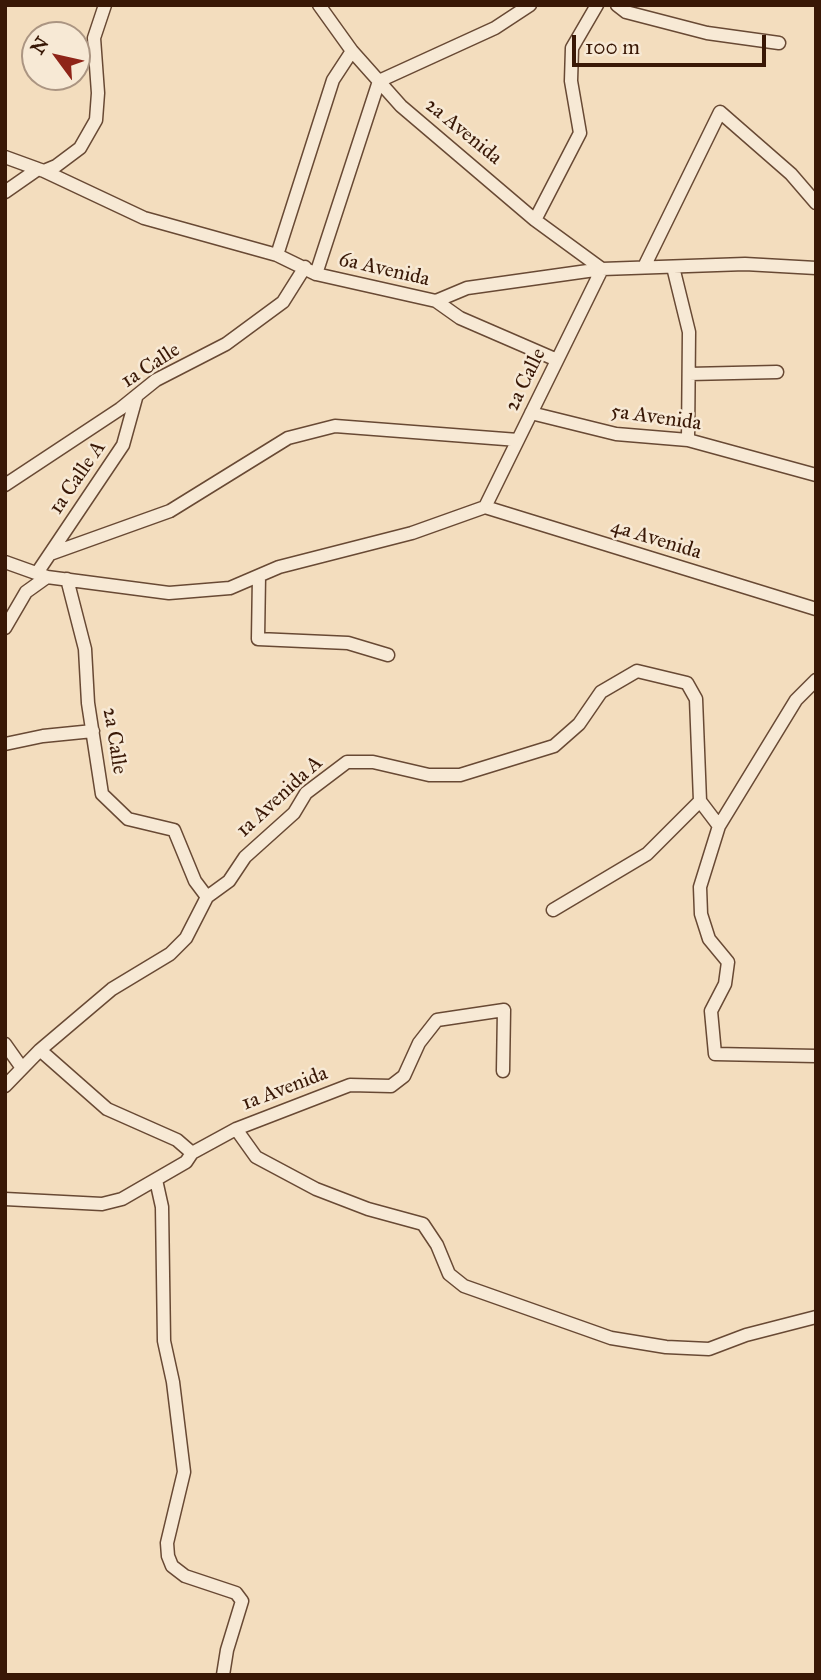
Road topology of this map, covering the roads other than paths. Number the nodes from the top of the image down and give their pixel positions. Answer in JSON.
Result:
{"nodes":[{"id":1,"x":105,"y":5,"type":"edge"},
{"id":2,"x":319,"y":5,"type":"edge"},
{"id":3,"x":530,"y":5,"type":"edge"},
{"id":4,"x":597,"y":5,"type":"edge"},
{"id":5,"x":617,"y":5,"type":"edge"},
{"id":6,"x":779,"y":43,"type":"dead end"},
{"id":7,"x":352,"y":51,"type":"junction"},
{"id":8,"x":379,"y":81,"type":"junction"},
{"id":9,"x":5,"y":157,"type":"edge"},
{"id":10,"x":41,"y":170,"type":"junction"},
{"id":11,"x":5,"y":192,"type":"edge"},
{"id":12,"x":816,"y":203,"type":"edge"},
{"id":13,"x":535,"y":220,"type":"junction"},
{"id":14,"x":277,"y":255,"type":"junction"},
{"id":15,"x":644,"y":267,"type":"junction"},
{"id":16,"x":673,"y":268,"type":"junction"},
{"id":17,"x":816,"y":268,"type":"edge"},
{"id":18,"x":602,"y":269,"type":"junction"},
{"id":19,"x":310,"y":270,"type":"junction"},
{"id":20,"x":436,"y":301,"type":"junction"},
{"id":21,"x":556,"y":360,"type":"junction"},
{"id":22,"x":777,"y":372,"type":"dead end"},
{"id":23,"x":689,"y":374,"type":"junction"},
{"id":24,"x":136,"y":398,"type":"junction"},
{"id":25,"x":531,"y":413,"type":"junction"},
{"id":26,"x":518,"y":440,"type":"junction"},
{"id":27,"x":688,"y":440,"type":"junction"},
{"id":28,"x":816,"y":475,"type":"edge"},
{"id":29,"x":5,"y":485,"type":"edge"},
{"id":30,"x":485,"y":507,"type":"junction"},
{"id":31,"x":50,"y":554,"type":"junction"},
{"id":32,"x":5,"y":562,"type":"edge"},
{"id":33,"x":42,"y":575,"type":"junction"},
{"id":34,"x":259,"y":576,"type":"junction"},
{"id":35,"x":67,"y":579,"type":"junction"},
{"id":36,"x":816,"y":610,"type":"edge"},
{"id":37,"x":5,"y":628,"type":"edge"},
{"id":38,"x":388,"y":655,"type":"dead end"},
{"id":39,"x":816,"y":680,"type":"edge"},
{"id":40,"x":93,"y":731,"type":"junction"},
{"id":41,"x":5,"y":744,"type":"edge"},
{"id":42,"x":700,"y":801,"type":"junction"},
{"id":43,"x":719,"y":826,"type":"junction"},
{"id":44,"x":207,"y":897,"type":"junction"},
{"id":45,"x":553,"y":910,"type":"dead end"},
{"id":46,"x":5,"y":1045,"type":"edge"},
{"id":47,"x":40,"y":1051,"type":"junction"},
{"id":48,"x":816,"y":1056,"type":"edge"},
{"id":49,"x":22,"y":1068,"type":"junction"},
{"id":50,"x":503,"y":1071,"type":"dead end"},
{"id":51,"x":5,"y":1086,"type":"edge"},
{"id":52,"x":236,"y":1129,"type":"junction"},
{"id":53,"x":192,"y":1153,"type":"junction"},
{"id":54,"x":156,"y":1180,"type":"junction"},
{"id":55,"x":5,"y":1199,"type":"edge"},
{"id":56,"x":816,"y":1317,"type":"edge"},
{"id":57,"x":223,"y":1675,"type":"edge"}],
"edges":[{"from":1,"to":10,"type":"street"},
{"from":2,"to":7,"type":"street","name":"2a Avenida"},
{"from":3,"to":8,"type":"street"},
{"from":4,"to":13,"type":"street"},
{"from":5,"to":6,"type":"street"},
{"from":7,"to":8,"type":"street","name":"2a Avenida"},
{"from":7,"to":14,"type":"street"},
{"from":8,"to":13,"type":"street","name":"2a Avenida"},
{"from":8,"to":19,"type":"street","name":"1a Calle"},
{"from":9,"to":10,"type":"street","name":"6a Avenida"},
{"from":10,"to":11,"type":"street"},
{"from":10,"to":14,"type":"street","name":"6a Avenida"},
{"from":12,"to":15,"type":"street"},
{"from":13,"to":18,"type":"street","name":"2a Avenida"},
{"from":14,"to":19,"type":"street","name":"6a Avenida"},
{"from":15,"to":16,"type":"street","name":"6a Avenida"},
{"from":15,"to":18,"type":"street","name":"6a Avenida"},
{"from":16,"to":17,"type":"street","name":"6a Avenida"},
{"from":16,"to":23,"type":"street"},
{"from":18,"to":20,"type":"street","name":"6a Avenida"},
{"from":18,"to":21,"type":"street","name":"2a Calle"},
{"from":19,"to":20,"type":"street","name":"6a Avenida"},
{"from":19,"to":24,"type":"street","name":"1a Calle"},
{"from":20,"to":21,"type":"street"},
{"from":21,"to":25,"type":"street","name":"2a Calle"},
{"from":22,"to":23,"type":"street"},
{"from":23,"to":27,"type":"street"},
{"from":24,"to":29,"type":"street","name":"1a Calle"},
{"from":24,"to":31,"type":"street","name":"1a Calle A"},
{"from":25,"to":26,"type":"street","name":"2a Calle"},
{"from":25,"to":27,"type":"street","name":"5a Avenida"},
{"from":26,"to":30,"type":"street","name":"2a Calle"},
{"from":26,"to":31,"type":"street"},
{"from":27,"to":28,"type":"street","name":"5a Avenida"},
{"from":30,"to":34,"type":"street"},
{"from":30,"to":36,"type":"street","name":"4a Avenida"},
{"from":31,"to":33,"type":"street","name":"1a Calle A"},
{"from":32,"to":33,"type":"street"},
{"from":33,"to":35,"type":"street"},
{"from":33,"to":37,"type":"street","name":"1a Calle A"},
{"from":34,"to":35,"type":"street"},
{"from":34,"to":38,"type":"street"},
{"from":35,"to":40,"type":"street","name":"2a Calle"},
{"from":39,"to":43,"type":"street"},
{"from":40,"to":41,"type":"street"},
{"from":40,"to":44,"type":"street","name":"2a Calle"},
{"from":42,"to":43,"type":"street"},
{"from":42,"to":44,"type":"street","name":"1a Avenida A"},
{"from":42,"to":45,"type":"street"},
{"from":43,"to":48,"type":"street"},
{"from":44,"to":47,"type":"street","name":"1a Avenida A"},
{"from":46,"to":49,"type":"street"},
{"from":47,"to":49,"type":"street","name":"1a Avenida A"},
{"from":47,"to":53,"type":"street"},
{"from":49,"to":51,"type":"street","name":"1a Avenida A"},
{"from":50,"to":52,"type":"street","name":"1a Avenida"},
{"from":52,"to":53,"type":"street","name":"1a Avenida"},
{"from":52,"to":56,"type":"street"},
{"from":53,"to":54,"type":"street","name":"1a Avenida"},
{"from":54,"to":55,"type":"street","name":"1a Avenida"},
{"from":54,"to":57,"type":"street"}]}
